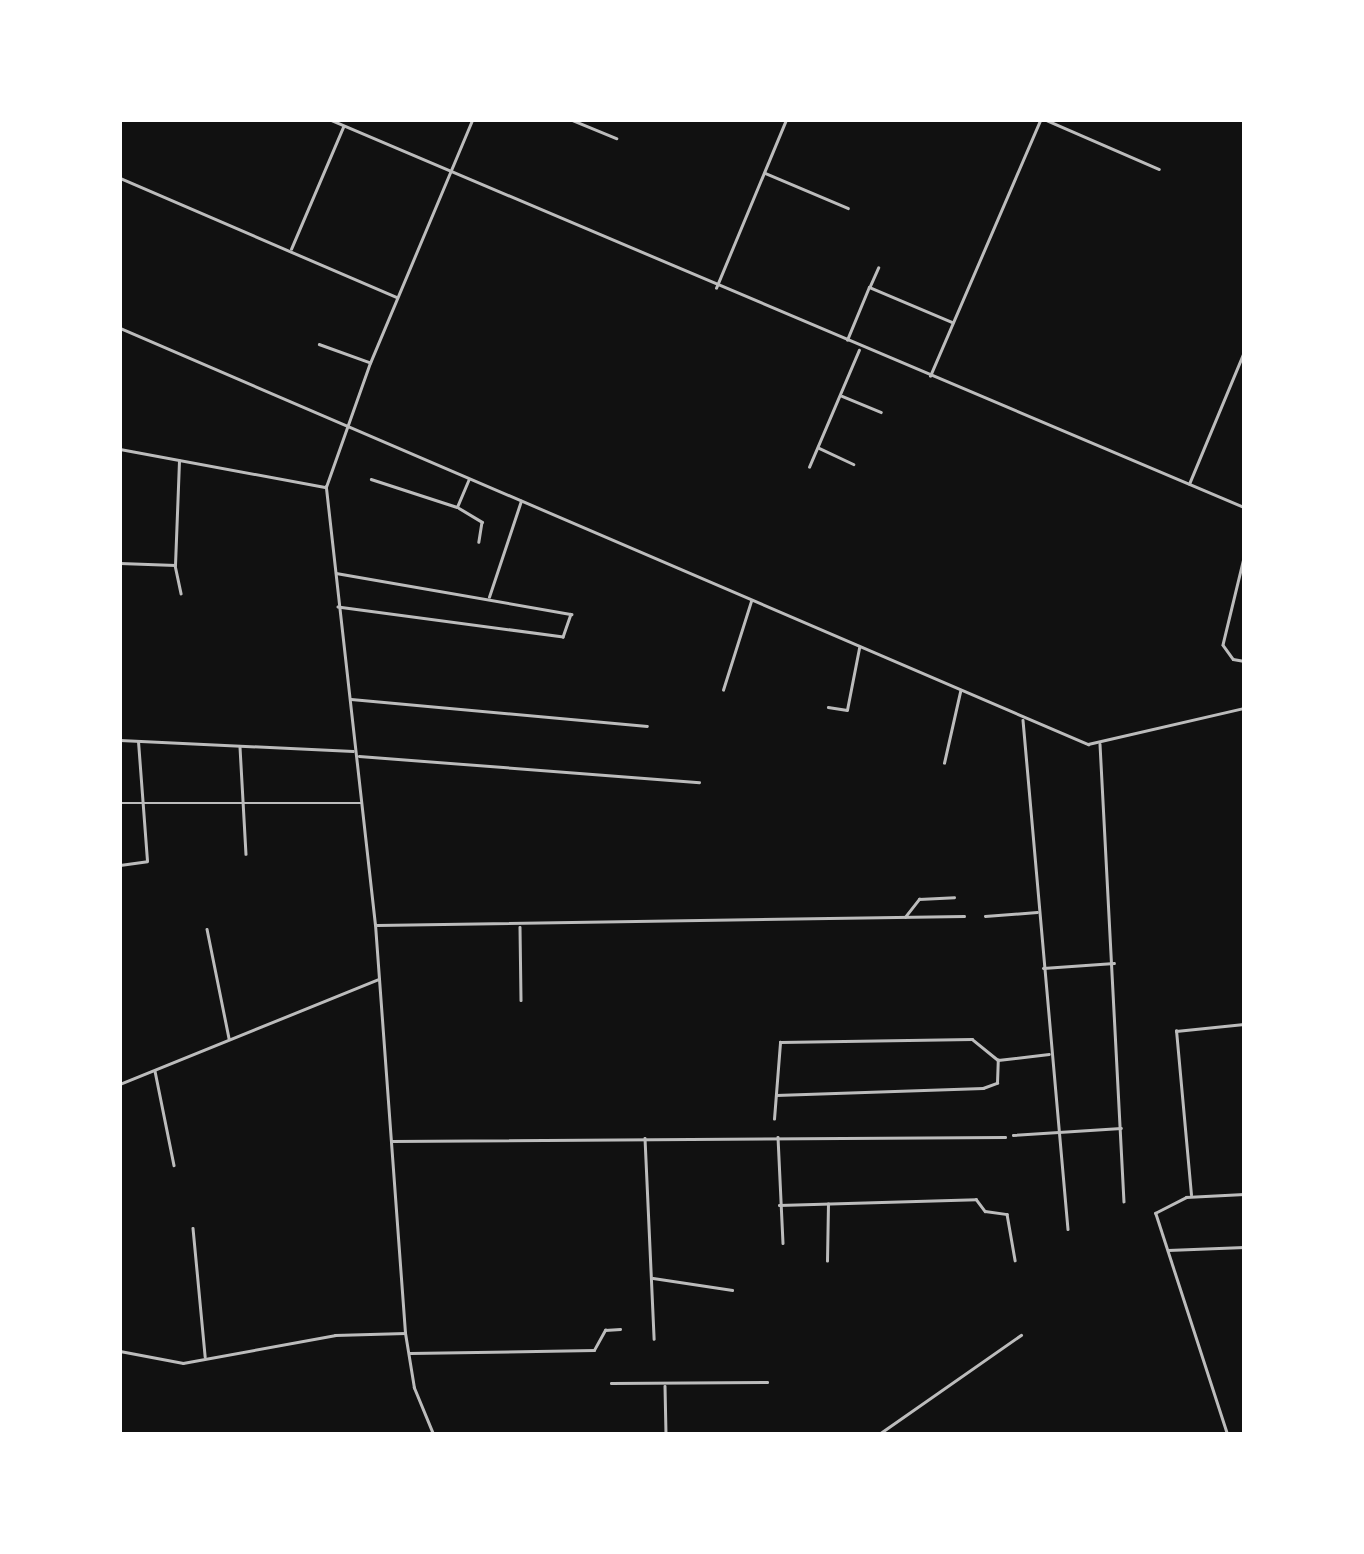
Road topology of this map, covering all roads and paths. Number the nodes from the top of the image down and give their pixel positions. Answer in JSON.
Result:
{"nodes":[{"id":1,"x":331,"y":120,"type":"edge"},
{"id":2,"x":472,"y":120,"type":"edge"},
{"id":3,"x":572,"y":120,"type":"edge"},
{"id":4,"x":786,"y":120,"type":"edge"},
{"id":5,"x":1040,"y":120,"type":"edge"},
{"id":6,"x":1046,"y":120,"type":"edge"},
{"id":7,"x":343,"y":126,"type":"junction"},
{"id":8,"x":616,"y":138,"type":"dead end"},
{"id":9,"x":1159,"y":169,"type":"dead end"},
{"id":10,"x":764,"y":172,"type":"junction"},
{"id":11,"x":448,"y":175,"type":"junction"},
{"id":12,"x":120,"y":178,"type":"edge"},
{"id":13,"x":848,"y":208,"type":"dead end"},
{"id":14,"x":290,"y":252,"type":"junction"},
{"id":15,"x":878,"y":268,"type":"dead end"},
{"id":16,"x":870,"y":287,"type":"junction"},
{"id":17,"x":716,"y":288,"type":"junction"},
{"id":18,"x":397,"y":298,"type":"junction"},
{"id":19,"x":953,"y":322,"type":"junction"},
{"id":20,"x":120,"y":328,"type":"edge"},
{"id":21,"x":846,"y":343,"type":"junction"},
{"id":22,"x":319,"y":344,"type":"dead end"},
{"id":23,"x":860,"y":348,"type":"junction"},
{"id":24,"x":1244,"y":352,"type":"edge"},
{"id":25,"x":370,"y":362,"type":"junction"},
{"id":26,"x":929,"y":378,"type":"junction"},
{"id":27,"x":840,"y":395,"type":"junction"},
{"id":28,"x":881,"y":412,"type":"dead end"},
{"id":29,"x":346,"y":424,"type":"junction"},
{"id":30,"x":817,"y":448,"type":"junction"},
{"id":31,"x":120,"y":449,"type":"edge"},
{"id":32,"x":179,"y":459,"type":"junction"},
{"id":33,"x":854,"y":464,"type":"dead end"},
{"id":34,"x":809,"y":467,"type":"dead end"},
{"id":35,"x":470,"y":477,"type":"junction"},
{"id":36,"x":372,"y":479,"type":"dead end"},
{"id":37,"x":1188,"y":485,"type":"junction"},
{"id":38,"x":326,"y":487,"type":"junction"},
{"id":39,"x":522,"y":500,"type":"junction"},
{"id":40,"x":458,"y":507,"type":"junction"},
{"id":41,"x":1244,"y":507,"type":"edge"},
{"id":42,"x":479,"y":542,"type":"dead end"},
{"id":43,"x":1244,"y":558,"type":"edge"},
{"id":44,"x":120,"y":563,"type":"edge"},
{"id":45,"x":175,"y":565,"type":"junction"},
{"id":46,"x":333,"y":572,"type":"junction"},
{"id":47,"x":181,"y":593,"type":"dead end"},
{"id":48,"x":489,"y":597,"type":"junction"},
{"id":49,"x":752,"y":600,"type":"junction"},
{"id":50,"x":337,"y":607,"type":"junction"},
{"id":51,"x":859,"y":646,"type":"junction"},
{"id":52,"x":1244,"y":661,"type":"edge"},
{"id":53,"x":723,"y":690,"type":"dead end"},
{"id":54,"x":961,"y":690,"type":"junction"},
{"id":55,"x":349,"y":698,"type":"junction"},
{"id":56,"x":828,"y":707,"type":"dead end"},
{"id":57,"x":1244,"y":708,"type":"edge"},
{"id":58,"x":1023,"y":718,"type":"junction"},
{"id":59,"x":648,"y":726,"type":"dead end"},
{"id":60,"x":120,"y":740,"type":"edge"},
{"id":61,"x":138,"y":740,"type":"junction"},
{"id":62,"x":1100,"y":743,"type":"junction"},
{"id":63,"x":240,"y":746,"type":"junction"},
{"id":64,"x":357,"y":754,"type":"junction"},
{"id":65,"x":944,"y":763,"type":"dead end"},
{"id":66,"x":699,"y":782,"type":"dead end"},
{"id":67,"x":362,"y":803,"type":"junction"},
{"id":68,"x":120,"y":804,"type":"edge"},
{"id":69,"x":144,"y":804,"type":"junction"},
{"id":70,"x":242,"y":805,"type":"junction"},
{"id":71,"x":246,"y":854,"type":"dead end"},
{"id":72,"x":120,"y":865,"type":"edge"},
{"id":73,"x":954,"y":896,"type":"dead end"},
{"id":74,"x":1037,"y":912,"type":"junction"},
{"id":75,"x":964,"y":916,"type":"dead end"},
{"id":76,"x":985,"y":916,"type":"dead end"},
{"id":77,"x":904,"y":918,"type":"junction"},
{"id":78,"x":375,"y":925,"type":"junction"},
{"id":79,"x":520,"y":926,"type":"junction"},
{"id":80,"x":207,"y":929,"type":"dead end"},
{"id":81,"x":1114,"y":963,"type":"junction"},
{"id":82,"x":1042,"y":968,"type":"junction"},
{"id":83,"x":378,"y":979,"type":"junction"},
{"id":84,"x":521,"y":1000,"type":"dead end"},
{"id":85,"x":1244,"y":1024,"type":"edge"},
{"id":86,"x":229,"y":1040,"type":"junction"},
{"id":87,"x":1050,"y":1054,"type":"junction"},
{"id":88,"x":998,"y":1060,"type":"junction"},
{"id":89,"x":155,"y":1070,"type":"junction"},
{"id":90,"x":120,"y":1084,"type":"edge"},
{"id":91,"x":775,"y":1096,"type":"junction"},
{"id":92,"x":774,"y":1119,"type":"dead end"},
{"id":93,"x":1122,"y":1128,"type":"junction"},
{"id":94,"x":1057,"y":1131,"type":"junction"},
{"id":95,"x":1013,"y":1135,"type":"dead end"},
{"id":96,"x":645,"y":1136,"type":"junction"},
{"id":97,"x":778,"y":1136,"type":"junction"},
{"id":98,"x":1005,"y":1137,"type":"dead end"},
{"id":99,"x":390,"y":1141,"type":"junction"},
{"id":100,"x":174,"y":1164,"type":"dead end"},
{"id":101,"x":1244,"y":1194,"type":"edge"},
{"id":102,"x":1191,"y":1196,"type":"junction"},
{"id":103,"x":1124,"y":1200,"type":"dead end"},
{"id":104,"x":828,"y":1202,"type":"junction"},
{"id":105,"x":779,"y":1205,"type":"junction"},
{"id":106,"x":193,"y":1228,"type":"dead end"},
{"id":107,"x":1068,"y":1229,"type":"dead end"},
{"id":108,"x":784,"y":1243,"type":"dead end"},
{"id":109,"x":1244,"y":1247,"type":"edge"},
{"id":110,"x":1167,"y":1250,"type":"junction"},
{"id":111,"x":1015,"y":1260,"type":"dead end"},
{"id":112,"x":827,"y":1262,"type":"dead end"},
{"id":113,"x":651,"y":1278,"type":"junction"},
{"id":114,"x":732,"y":1290,"type":"dead end"},
{"id":115,"x":620,"y":1329,"type":"dead end"},
{"id":116,"x":405,"y":1333,"type":"junction"},
{"id":117,"x":1022,"y":1335,"type":"dead end"},
{"id":118,"x":654,"y":1339,"type":"dead end"},
{"id":119,"x":120,"y":1350,"type":"edge"},
{"id":120,"x":409,"y":1353,"type":"junction"},
{"id":121,"x":205,"y":1358,"type":"junction"},
{"id":122,"x":768,"y":1382,"type":"dead end"},
{"id":123,"x":612,"y":1383,"type":"dead end"},
{"id":124,"x":666,"y":1384,"type":"junction"},
{"id":125,"x":433,"y":1434,"type":"edge"},
{"id":126,"x":666,"y":1434,"type":"edge"},
{"id":127,"x":879,"y":1434,"type":"edge"},
{"id":128,"x":1227,"y":1434,"type":"edge"}],
"edges":[{"from":1,"to":7,"type":"street"},
{"from":2,"to":11,"type":"street"},
{"from":3,"to":8,"type":"street"},
{"from":4,"to":10,"type":"street"},
{"from":5,"to":19,"type":"street"},
{"from":6,"to":9,"type":"street"},
{"from":7,"to":11,"type":"street"},
{"from":7,"to":14,"type":"street"},
{"from":10,"to":13,"type":"street"},
{"from":10,"to":17,"type":"street"},
{"from":11,"to":17,"type":"street"},
{"from":11,"to":18,"type":"street"},
{"from":12,"to":14,"type":"street"},
{"from":14,"to":18,"type":"street"},
{"from":15,"to":16,"type":"street"},
{"from":16,"to":19,"type":"street"},
{"from":16,"to":21,"type":"street"},
{"from":17,"to":21,"type":"street"},
{"from":18,"to":25,"type":"street"},
{"from":19,"to":26,"type":"street"},
{"from":20,"to":29,"type":"street"},
{"from":21,"to":23,"type":"street"},
{"from":22,"to":25,"type":"street"},
{"from":23,"to":26,"type":"street"},
{"from":23,"to":27,"type":"street"},
{"from":24,"to":37,"type":"street"},
{"from":25,"to":29,"type":"street"},
{"from":26,"to":37,"type":"street"},
{"from":27,"to":28,"type":"street"},
{"from":27,"to":30,"type":"street"},
{"from":29,"to":35,"type":"street"},
{"from":29,"to":38,"type":"street"},
{"from":30,"to":33,"type":"street"},
{"from":30,"to":34,"type":"street"},
{"from":31,"to":32,"type":"street"},
{"from":32,"to":38,"type":"street"},
{"from":32,"to":45,"type":"street"},
{"from":35,"to":39,"type":"street"},
{"from":35,"to":40,"type":"street"},
{"from":36,"to":40,"type":"street"},
{"from":37,"to":41,"type":"street"},
{"from":38,"to":46,"type":"street"},
{"from":39,"to":48,"type":"street"},
{"from":39,"to":49,"type":"street"},
{"from":40,"to":42,"type":"street"},
{"from":43,"to":52,"type":"street"},
{"from":44,"to":45,"type":"street"},
{"from":45,"to":47,"type":"street"},
{"from":46,"to":48,"type":"street"},
{"from":46,"to":50,"type":"street"},
{"from":48,"to":50,"type":"street"},
{"from":49,"to":51,"type":"street"},
{"from":49,"to":53,"type":"street"},
{"from":50,"to":55,"type":"street"},
{"from":51,"to":54,"type":"street"},
{"from":51,"to":56,"type":"street"},
{"from":54,"to":58,"type":"street"},
{"from":54,"to":65,"type":"street"},
{"from":55,"to":59,"type":"street"},
{"from":55,"to":64,"type":"street"},
{"from":57,"to":62,"type":"street"},
{"from":58,"to":62,"type":"street"},
{"from":58,"to":74,"type":"street"},
{"from":60,"to":61,"type":"street"},
{"from":61,"to":63,"type":"street"},
{"from":61,"to":69,"type":"street"},
{"from":62,"to":81,"type":"street"},
{"from":63,"to":64,"type":"street"},
{"from":63,"to":70,"type":"street"},
{"from":64,"to":66,"type":"street"},
{"from":64,"to":67,"type":"street"},
{"from":67,"to":70,"type":"street"},
{"from":67,"to":78,"type":"street"},
{"from":68,"to":69,"type":"street"},
{"from":69,"to":70,"type":"street"},
{"from":69,"to":72,"type":"street"},
{"from":70,"to":71,"type":"street"},
{"from":73,"to":77,"type":"street"},
{"from":74,"to":76,"type":"street"},
{"from":74,"to":82,"type":"street"},
{"from":75,"to":77,"type":"street"},
{"from":77,"to":79,"type":"street"},
{"from":78,"to":79,"type":"street"},
{"from":78,"to":83,"type":"street"},
{"from":79,"to":84,"type":"street"},
{"from":80,"to":86,"type":"street"},
{"from":81,"to":82,"type":"street"},
{"from":81,"to":93,"type":"street"},
{"from":82,"to":87,"type":"street"},
{"from":83,"to":86,"type":"street"},
{"from":83,"to":99,"type":"street"},
{"from":85,"to":102,"type":"street"},
{"from":86,"to":89,"type":"street"},
{"from":87,"to":88,"type":"street"},
{"from":87,"to":94,"type":"street"},
{"from":88,"to":91,"type":"street"},
{"from":88,"to":91,"type":"street"},
{"from":89,"to":90,"type":"street"},
{"from":89,"to":100,"type":"street"},
{"from":91,"to":92,"type":"street"},
{"from":93,"to":94,"type":"street"},
{"from":93,"to":103,"type":"street"},
{"from":94,"to":95,"type":"street"},
{"from":94,"to":107,"type":"street"},
{"from":96,"to":97,"type":"street"},
{"from":96,"to":99,"type":"street"},
{"from":96,"to":113,"type":"street"},
{"from":97,"to":98,"type":"street"},
{"from":97,"to":105,"type":"street"},
{"from":99,"to":116,"type":"street"},
{"from":101,"to":102,"type":"street"},
{"from":102,"to":110,"type":"street"},
{"from":104,"to":105,"type":"street"},
{"from":104,"to":111,"type":"street"},
{"from":104,"to":112,"type":"street"},
{"from":105,"to":108,"type":"street"},
{"from":106,"to":121,"type":"street"},
{"from":109,"to":110,"type":"street"},
{"from":110,"to":128,"type":"street"},
{"from":113,"to":114,"type":"street"},
{"from":113,"to":118,"type":"street"},
{"from":115,"to":120,"type":"street"},
{"from":116,"to":120,"type":"street"},
{"from":116,"to":121,"type":"street"},
{"from":117,"to":127,"type":"street"},
{"from":119,"to":121,"type":"street"},
{"from":120,"to":125,"type":"street"},
{"from":122,"to":124,"type":"street"},
{"from":123,"to":124,"type":"street"},
{"from":124,"to":126,"type":"street"}]}
